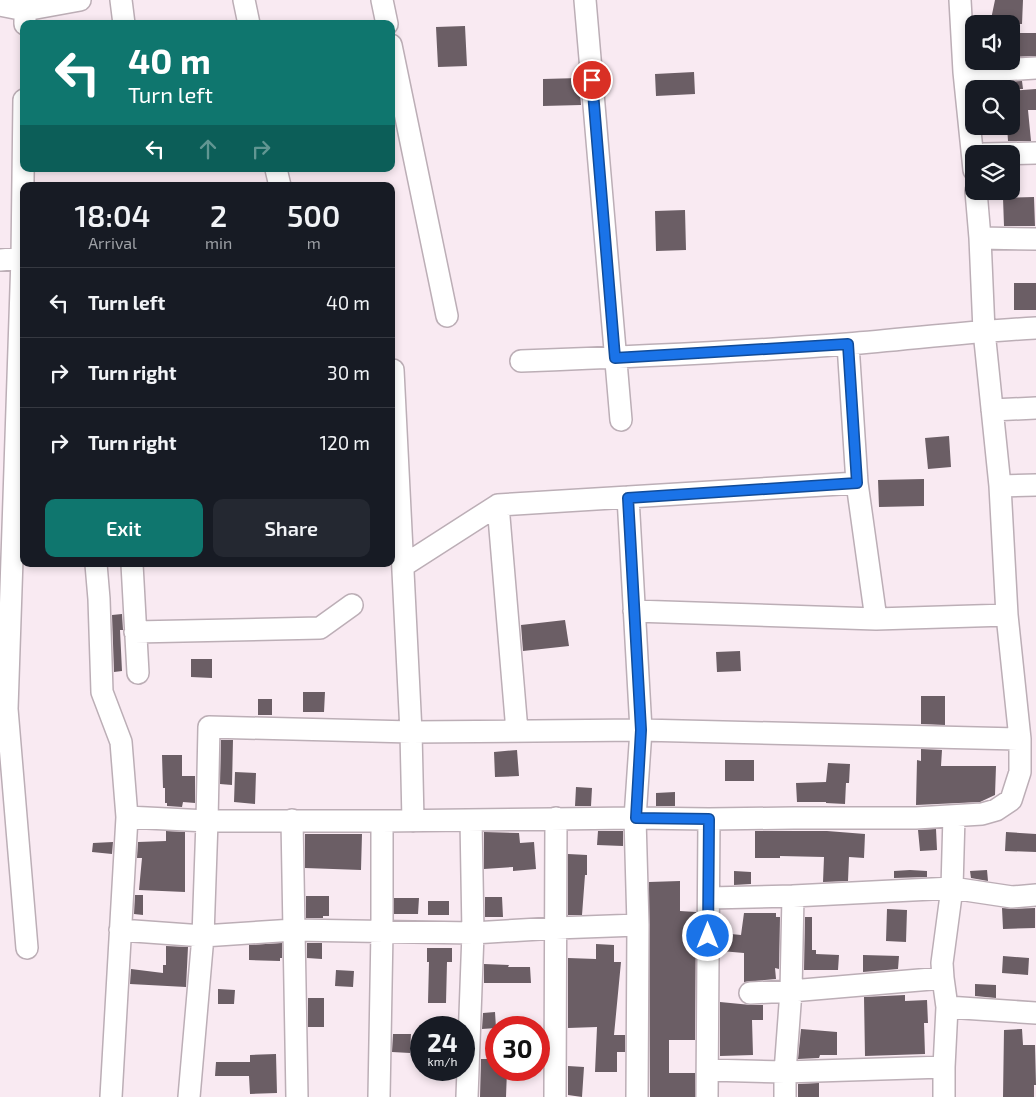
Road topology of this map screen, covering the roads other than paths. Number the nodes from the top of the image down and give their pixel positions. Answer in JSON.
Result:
{"nodes":[{"id":1,"x":80,"y":0,"type":"edge"},
{"id":2,"x":121,"y":0,"type":"edge"},
{"id":3,"x":244,"y":0,"type":"edge"},
{"id":4,"x":382,"y":0,"type":"edge"},
{"id":5,"x":585,"y":0,"type":"edge"},
{"id":6,"x":960,"y":0,"type":"edge"},
{"id":7,"x":0,"y":5,"type":"edge"},
{"id":8,"x":24,"y":11,"type":"edge"},
{"id":9,"x":124,"y":20,"type":"edge"},
{"id":10,"x":247,"y":20,"type":"edge"},
{"id":11,"x":386,"y":20,"type":"edge"},
{"id":12,"x":395,"y":64,"type":"edge"},
{"id":13,"x":1036,"y":68,"type":"edge"},
{"id":14,"x":964,"y":72,"type":"junction"},
{"id":15,"x":974,"y":145,"type":"edge"},
{"id":16,"x":1036,"y":153,"type":"edge"},
{"id":17,"x":1020,"y":154,"type":"edge"},
{"id":18,"x":977,"y":200,"type":"edge"},
{"id":19,"x":980,"y":238,"type":"junction"},
{"id":20,"x":1036,"y":239,"type":"edge"},
{"id":21,"x":20,"y":258,"type":"edge"},
{"id":22,"x":0,"y":260,"type":"edge"},
{"id":23,"x":20,"y":292,"type":"edge"},
{"id":24,"x":447,"y":316,"type":"dead end"},
{"id":25,"x":1036,"y":328,"type":"edge"},
{"id":26,"x":984,"y":331,"type":"junction"},
{"id":27,"x":848,"y":344,"type":"junction"},
{"id":28,"x":615,"y":358,"type":"junction"},
{"id":29,"x":521,"y":361,"type":"dead end"},
{"id":30,"x":1036,"y":408,"type":"edge"},
{"id":31,"x":992,"y":410,"type":"junction"},
{"id":32,"x":621,"y":420,"type":"dead end"},
{"id":33,"x":395,"y":451,"type":"edge"},
{"id":34,"x":857,"y":483,"type":"junction"},
{"id":35,"x":1036,"y":485,"type":"edge"},
{"id":36,"x":1000,"y":486,"type":"junction"},
{"id":37,"x":628,"y":498,"type":"junction"},
{"id":38,"x":498,"y":505,"type":"junction"},
{"id":39,"x":6,"y":531,"type":"edge"},
{"id":40,"x":399,"y":558,"type":"edge"},
{"id":41,"x":96,"y":567,"type":"edge"},
{"id":42,"x":132,"y":567,"type":"edge"},
{"id":43,"x":352,"y":605,"type":"dead end"},
{"id":44,"x":634,"y":611,"type":"junction"},
{"id":45,"x":1007,"y":615,"type":"junction"},
{"id":46,"x":876,"y":619,"type":"junction"},
{"id":47,"x":135,"y":632,"type":"junction"},
{"id":48,"x":138,"y":673,"type":"dead end"},
{"id":49,"x":3,"y":709,"type":"edge"},
{"id":50,"x":641,"y":730,"type":"junction"},
{"id":51,"x":517,"y":731,"type":"junction"},
{"id":52,"x":411,"y":732,"type":"junction"},
{"id":53,"x":1020,"y":739,"type":"junction"},
{"id":54,"x":1028,"y":772,"type":"edge"},
{"id":55,"x":954,"y":816,"type":"junction"},
{"id":56,"x":127,"y":817,"type":"junction"},
{"id":57,"x":556,"y":818,"type":"junction"},
{"id":58,"x":636,"y":818,"type":"junction"},
{"id":59,"x":709,"y":819,"type":"junction"},
{"id":60,"x":292,"y":820,"type":"junction"},
{"id":61,"x":471,"y":820,"type":"junction"},
{"id":62,"x":207,"y":821,"type":"junction"},
{"id":63,"x":382,"y":821,"type":"junction"},
{"id":64,"x":413,"y":821,"type":"junction"},
{"id":65,"x":952,"y":888,"type":"junction"},
{"id":66,"x":1036,"y":895,"type":"edge"},
{"id":67,"x":793,"y":896,"type":"junction"},
{"id":68,"x":709,"y":898,"type":"junction"},
{"id":69,"x":638,"y":925,"type":"junction"},
{"id":70,"x":556,"y":928,"type":"junction"},
{"id":71,"x":120,"y":930,"type":"junction"},
{"id":72,"x":294,"y":930,"type":"junction"},
{"id":73,"x":382,"y":931,"type":"junction"},
{"id":74,"x":473,"y":933,"type":"junction"},
{"id":75,"x":203,"y":936,"type":"junction"},
{"id":76,"x":27,"y":948,"type":"dead end"},
{"id":77,"x":943,"y":978,"type":"junction"},
{"id":78,"x":791,"y":991,"type":"junction"},
{"id":79,"x":750,"y":993,"type":"dead end"},
{"id":80,"x":947,"y":1007,"type":"junction"},
{"id":81,"x":1036,"y":1013,"type":"edge"},
{"id":82,"x":944,"y":1067,"type":"junction"},
{"id":83,"x":708,"y":1070,"type":"junction"},
{"id":84,"x":785,"y":1072,"type":"junction"},
{"id":85,"x":111,"y":1097,"type":"edge"},
{"id":86,"x":189,"y":1097,"type":"edge"},
{"id":87,"x":297,"y":1097,"type":"edge"},
{"id":88,"x":379,"y":1097,"type":"edge"},
{"id":89,"x":468,"y":1097,"type":"edge"},
{"id":90,"x":555,"y":1097,"type":"edge"},
{"id":91,"x":637,"y":1097,"type":"edge"},
{"id":92,"x":707,"y":1097,"type":"edge"},
{"id":93,"x":785,"y":1097,"type":"edge"},
{"id":94,"x":944,"y":1097,"type":"edge"}],
"edges":[{"from":1,"to":8,"type":"street"},
{"from":2,"to":9,"type":"street"},
{"from":3,"to":10,"type":"street"},
{"from":4,"to":11,"type":"street"},
{"from":5,"to":28,"type":"street"},
{"from":6,"to":14,"type":"street"},
{"from":7,"to":8,"type":"street"},
{"from":12,"to":24,"type":"street"},
{"from":13,"to":14,"type":"street"},
{"from":14,"to":15,"type":"street"},
{"from":16,"to":17,"type":"street"},
{"from":18,"to":19,"type":"street"},
{"from":19,"to":20,"type":"street"},
{"from":19,"to":26,"type":"street"},
{"from":21,"to":22,"type":"street"},
{"from":23,"to":39,"type":"street"},
{"from":25,"to":26,"type":"street"},
{"from":26,"to":27,"type":"street"},
{"from":26,"to":31,"type":"street"},
{"from":27,"to":28,"type":"street"},
{"from":27,"to":34,"type":"street"},
{"from":28,"to":29,"type":"street"},
{"from":28,"to":32,"type":"street"},
{"from":30,"to":31,"type":"street"},
{"from":31,"to":36,"type":"street"},
{"from":33,"to":40,"type":"street"},
{"from":34,"to":37,"type":"street"},
{"from":34,"to":46,"type":"street"},
{"from":35,"to":36,"type":"street"},
{"from":36,"to":45,"type":"street"},
{"from":37,"to":38,"type":"street"},
{"from":37,"to":44,"type":"street"},
{"from":38,"to":40,"type":"street"},
{"from":38,"to":51,"type":"street"},
{"from":39,"to":49,"type":"street"},
{"from":40,"to":52,"type":"street"},
{"from":41,"to":56,"type":"street"},
{"from":42,"to":47,"type":"street"},
{"from":43,"to":47,"type":"street"},
{"from":44,"to":46,"type":"street"},
{"from":44,"to":50,"type":"street"},
{"from":45,"to":46,"type":"street"},
{"from":45,"to":53,"type":"street"},
{"from":47,"to":48,"type":"street"},
{"from":49,"to":76,"type":"street"},
{"from":50,"to":51,"type":"street"},
{"from":50,"to":53,"type":"street"},
{"from":50,"to":58,"type":"street"},
{"from":51,"to":52,"type":"street"},
{"from":52,"to":62,"type":"street"},
{"from":52,"to":64,"type":"street"},
{"from":53,"to":54,"type":"street"},
{"from":54,"to":55,"type":"street"},
{"from":55,"to":59,"type":"street"},
{"from":55,"to":65,"type":"street"},
{"from":56,"to":62,"type":"street"},
{"from":56,"to":71,"type":"street"},
{"from":57,"to":58,"type":"street"},
{"from":57,"to":61,"type":"street"},
{"from":57,"to":70,"type":"street"},
{"from":58,"to":59,"type":"street"},
{"from":58,"to":69,"type":"street"},
{"from":59,"to":68,"type":"street"},
{"from":60,"to":62,"type":"street"},
{"from":60,"to":63,"type":"street"},
{"from":60,"to":72,"type":"street"},
{"from":61,"to":64,"type":"street"},
{"from":61,"to":74,"type":"street"},
{"from":62,"to":75,"type":"street"},
{"from":63,"to":64,"type":"street"},
{"from":63,"to":73,"type":"street"},
{"from":65,"to":66,"type":"street"},
{"from":65,"to":67,"type":"street"},
{"from":65,"to":77,"type":"street"},
{"from":67,"to":68,"type":"street"},
{"from":67,"to":78,"type":"street"},
{"from":68,"to":83,"type":"street"},
{"from":69,"to":70,"type":"street"},
{"from":69,"to":91,"type":"street"},
{"from":70,"to":74,"type":"street"},
{"from":70,"to":90,"type":"street"},
{"from":71,"to":75,"type":"street"},
{"from":71,"to":85,"type":"street"},
{"from":72,"to":73,"type":"street"},
{"from":72,"to":75,"type":"street"},
{"from":72,"to":87,"type":"street"},
{"from":73,"to":74,"type":"street"},
{"from":73,"to":88,"type":"street"},
{"from":74,"to":89,"type":"street"},
{"from":75,"to":86,"type":"street"},
{"from":77,"to":78,"type":"street"},
{"from":77,"to":80,"type":"street"},
{"from":78,"to":79,"type":"street"},
{"from":78,"to":84,"type":"street"},
{"from":80,"to":81,"type":"street"},
{"from":80,"to":82,"type":"street"},
{"from":82,"to":84,"type":"street"},
{"from":82,"to":94,"type":"street"},
{"from":83,"to":84,"type":"street"},
{"from":83,"to":92,"type":"street"},
{"from":84,"to":93,"type":"street"}]}
